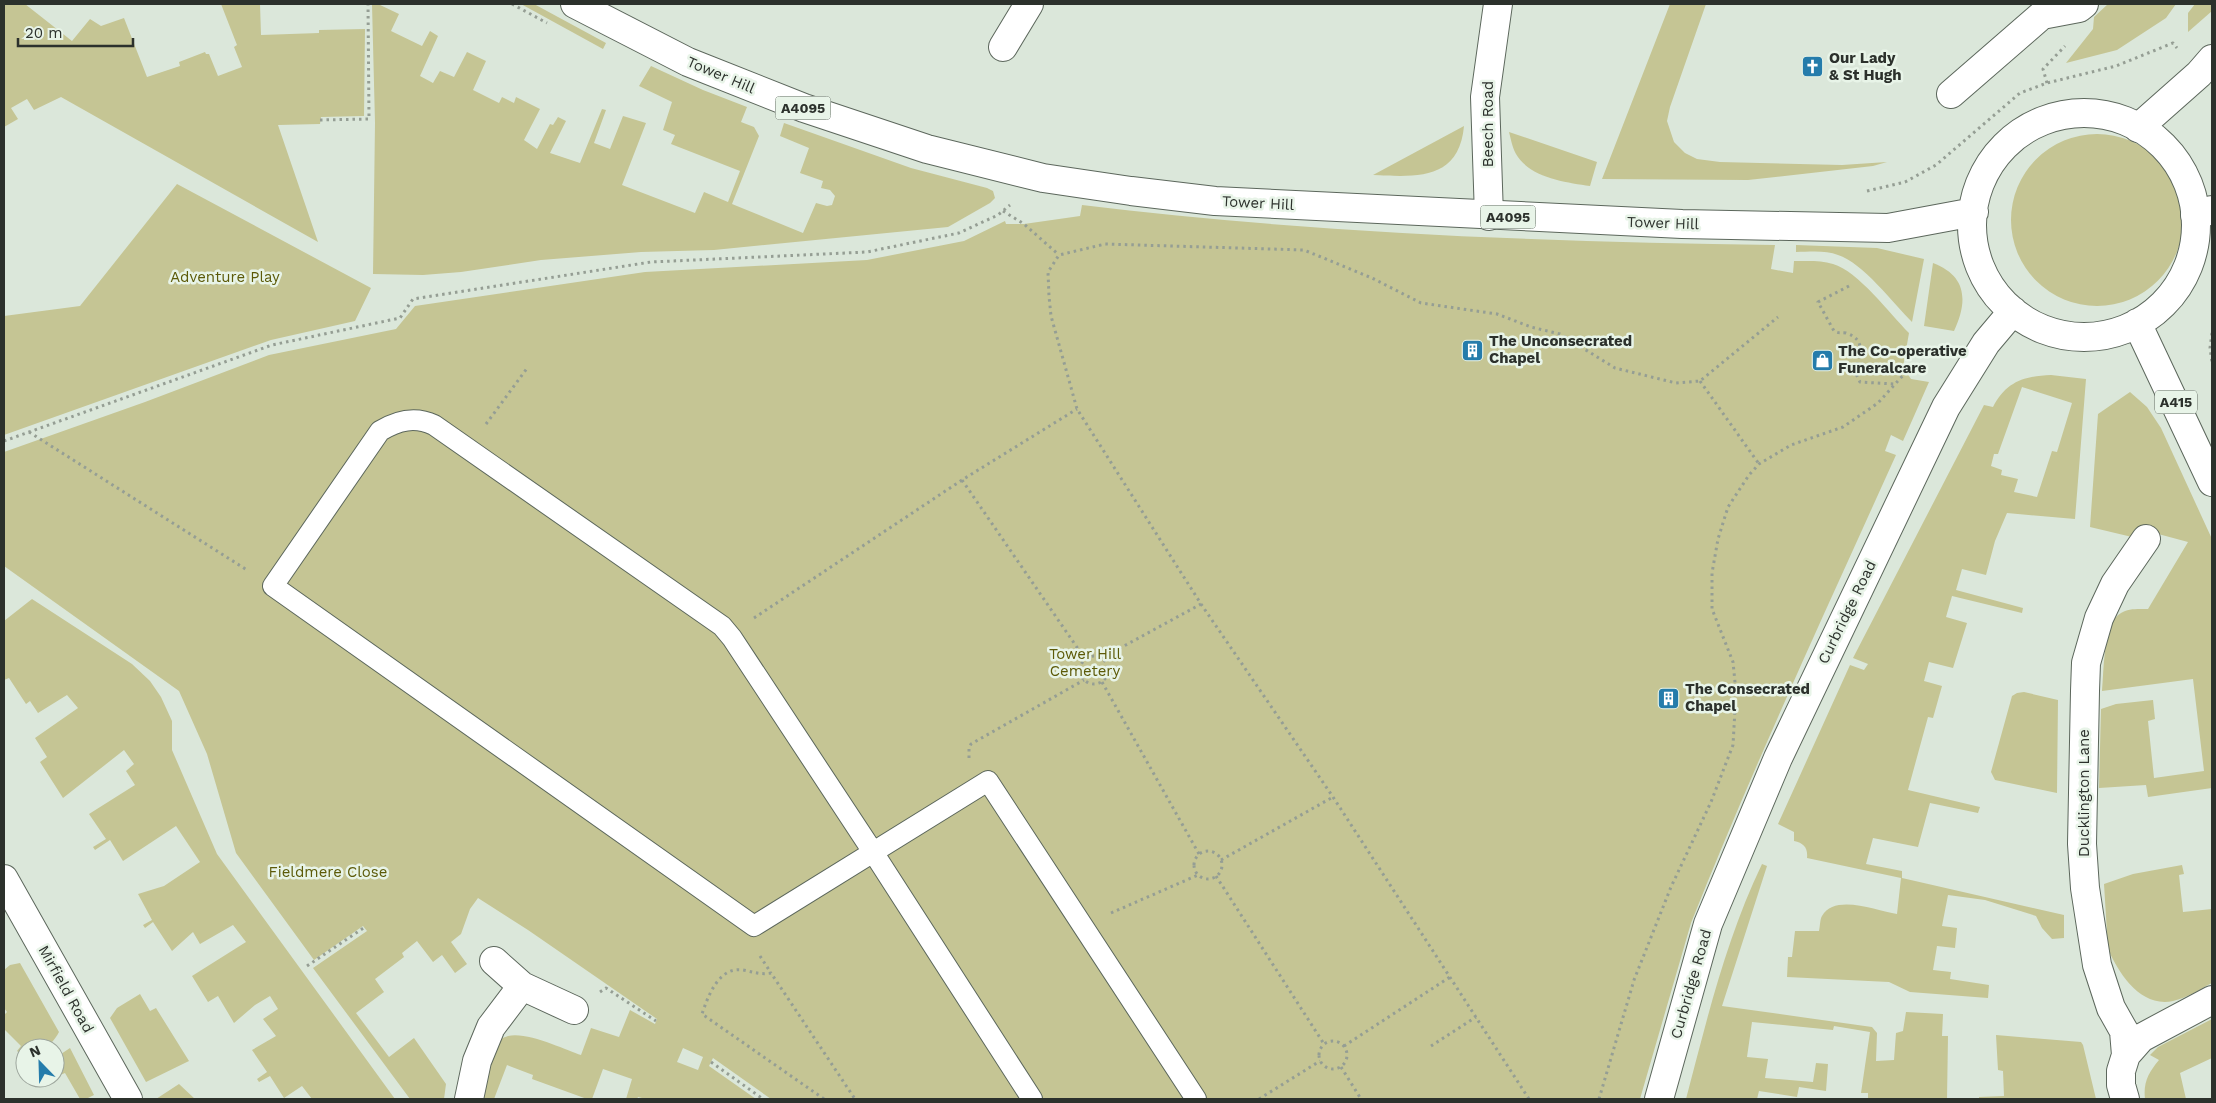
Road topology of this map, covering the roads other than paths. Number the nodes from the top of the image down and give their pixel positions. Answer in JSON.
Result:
{"nodes":[{"id":1,"x":575,"y":4,"type":"edge"},
{"id":2,"x":1029,"y":4,"type":"edge"},
{"id":3,"x":1498,"y":4,"type":"edge"},
{"id":4,"x":2084,"y":4,"type":"edge"},
{"id":5,"x":1004,"y":47,"type":"dead end"},
{"id":6,"x":2205,"y":67,"type":"edge"},
{"id":7,"x":1951,"y":94,"type":"dead end"},
{"id":8,"x":2138,"y":128,"type":"junction"},
{"id":9,"x":1974,"y":212,"type":"junction"},
{"id":10,"x":2204,"y":212,"type":"edge"},
{"id":11,"x":1489,"y":216,"type":"junction"},
{"id":12,"x":2013,"y":311,"type":"junction"},
{"id":13,"x":2138,"y":323,"type":"junction"},
{"id":14,"x":2212,"y":482,"type":"edge"},
{"id":15,"x":2146,"y":539,"type":"dead end"},
{"id":16,"x":873,"y":852,"type":"junction"},
{"id":17,"x":4,"y":879,"type":"edge"},
{"id":18,"x":494,"y":961,"type":"dead end"},
{"id":19,"x":522,"y":986,"type":"junction"},
{"id":20,"x":2212,"y":1000,"type":"edge"},
{"id":21,"x":574,"y":1010,"type":"road end"},
{"id":22,"x":2126,"y":1055,"type":"junction"},
{"id":23,"x":128,"y":1099,"type":"edge"},
{"id":24,"x":470,"y":1099,"type":"edge"},
{"id":25,"x":1032,"y":1099,"type":"edge"},
{"id":26,"x":1196,"y":1099,"type":"edge"},
{"id":27,"x":1660,"y":1099,"type":"edge"},
{"id":28,"x":2125,"y":1099,"type":"edge"}],
"edges":[{"from":1,"to":11,"type":"main road","name":"Tower Hill","number":"A4095"},
{"from":2,"to":5,"type":"main road"},
{"from":3,"to":11,"type":"main road","name":"Beech Road"},
{"from":4,"to":7,"type":"main road"},
{"from":6,"to":8,"type":"main road"},
{"from":8,"to":9,"type":"main road"},
{"from":8,"to":10,"type":"main road"},
{"from":9,"to":11,"type":"main road","name":"Tower Hill","number":"A4095"},
{"from":9,"to":12,"type":"main road"},
{"from":10,"to":13,"type":"main road"},
{"from":12,"to":13,"type":"main road"},
{"from":12,"to":27,"type":"main road","name":"Curbridge Road"},
{"from":13,"to":14,"type":"main road","number":"A415"},
{"from":15,"to":22,"type":"main road","name":"Ducklington Lane"},
{"from":16,"to":16,"type":"lane"},
{"from":16,"to":25,"type":"lane"},
{"from":16,"to":26,"type":"lane"},
{"from":17,"to":23,"type":"main road","name":"Mirfield Road"},
{"from":18,"to":19,"type":"main road"},
{"from":19,"to":21,"type":"main road"},
{"from":19,"to":24,"type":"main road"},
{"from":20,"to":22,"type":"main road"},
{"from":22,"to":28,"type":"main road","name":"Ducklington Lane"}]}
